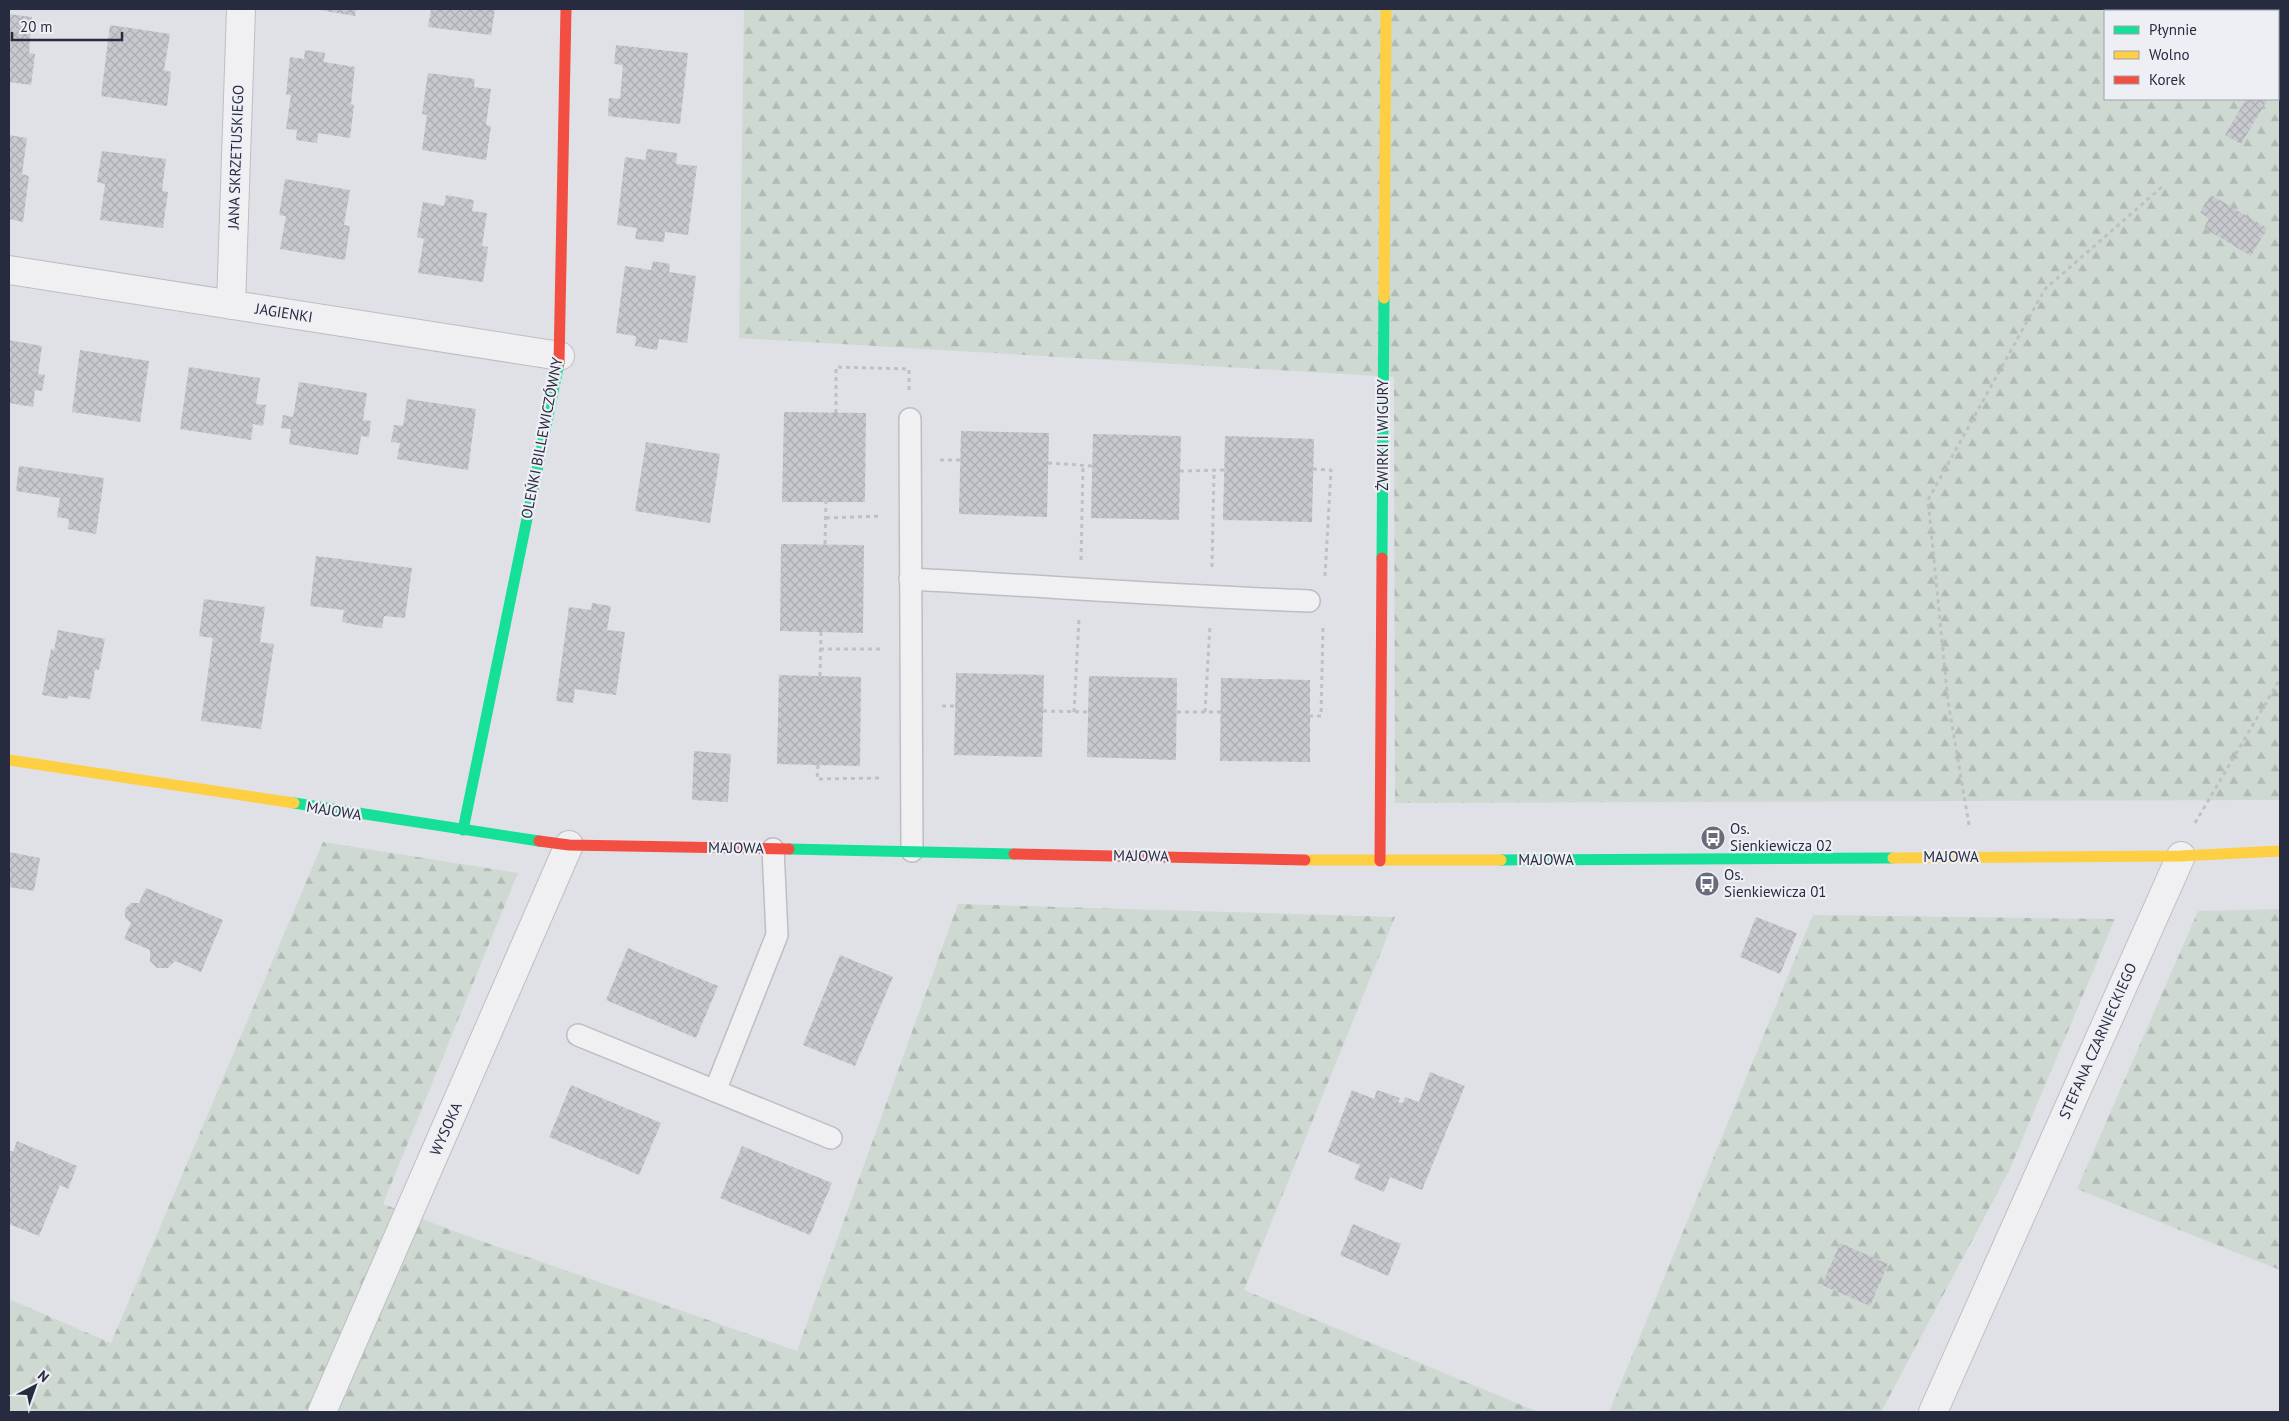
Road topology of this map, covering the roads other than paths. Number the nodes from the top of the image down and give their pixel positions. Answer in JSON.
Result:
{"nodes":[{"id":1,"x":241,"y":9,"type":"edge"},
{"id":2,"x":566,"y":9,"type":"edge"},
{"id":3,"x":1386,"y":9,"type":"edge"},
{"id":4,"x":9,"y":270,"type":"edge"},
{"id":5,"x":231,"y":305,"type":"junction"},
{"id":6,"x":560,"y":356,"type":"junction"},
{"id":7,"x":910,"y":419,"type":"road end"},
{"id":8,"x":910,"y":579,"type":"junction"},
{"id":9,"x":1316,"y":602,"type":"road end"},
{"id":10,"x":9,"y":760,"type":"edge"},
{"id":11,"x":462,"y":830,"type":"junction"},
{"id":12,"x":569,"y":845,"type":"junction"},
{"id":13,"x":774,"y":849,"type":"junction"},
{"id":14,"x":912,"y":851,"type":"junction"},
{"id":15,"x":2280,"y":851,"type":"edge"},
{"id":16,"x":2181,"y":856,"type":"junction"},
{"id":17,"x":1380,"y":862,"type":"junction"},
{"id":18,"x":578,"y":1036,"type":"dead end"},
{"id":19,"x":714,"y":1091,"type":"junction"},
{"id":20,"x":831,"y":1138,"type":"dead end"},
{"id":21,"x":322,"y":1412,"type":"edge"},
{"id":22,"x":1933,"y":1412,"type":"edge"}],
"edges":[{"from":1,"to":5,"type":"street","name":"JANA SKRZETUSKIEGO"},
{"from":2,"to":6,"type":"street","name":"OLEŃKI BILLEWICZÓWNY"},
{"from":3,"to":17,"type":"street","name":"ŻWIRKI I WIGURY"},
{"from":4,"to":5,"type":"street","name":"JAGIENKI"},
{"from":5,"to":6,"type":"street","name":"JAGIENKI"},
{"from":6,"to":11,"type":"street","name":"OLEŃKI BILLEWICZÓWNY"},
{"from":7,"to":8,"type":"lane"},
{"from":8,"to":9,"type":"lane"},
{"from":8,"to":14,"type":"lane"},
{"from":10,"to":11,"type":"street","name":"MAJOWA"},
{"from":11,"to":12,"type":"street","name":"MAJOWA"},
{"from":12,"to":13,"type":"street","name":"MAJOWA"},
{"from":12,"to":21,"type":"street","name":"WYSOKA"},
{"from":13,"to":14,"type":"street","name":"MAJOWA"},
{"from":13,"to":19,"type":"lane"},
{"from":14,"to":17,"type":"street","name":"MAJOWA"},
{"from":15,"to":16,"type":"street","name":"MAJOWA"},
{"from":16,"to":17,"type":"street","name":"MAJOWA"},
{"from":16,"to":22,"type":"street","name":"STEFANA CZARNIECKIEGO"},
{"from":18,"to":19,"type":"lane"},
{"from":19,"to":20,"type":"lane"}]}
